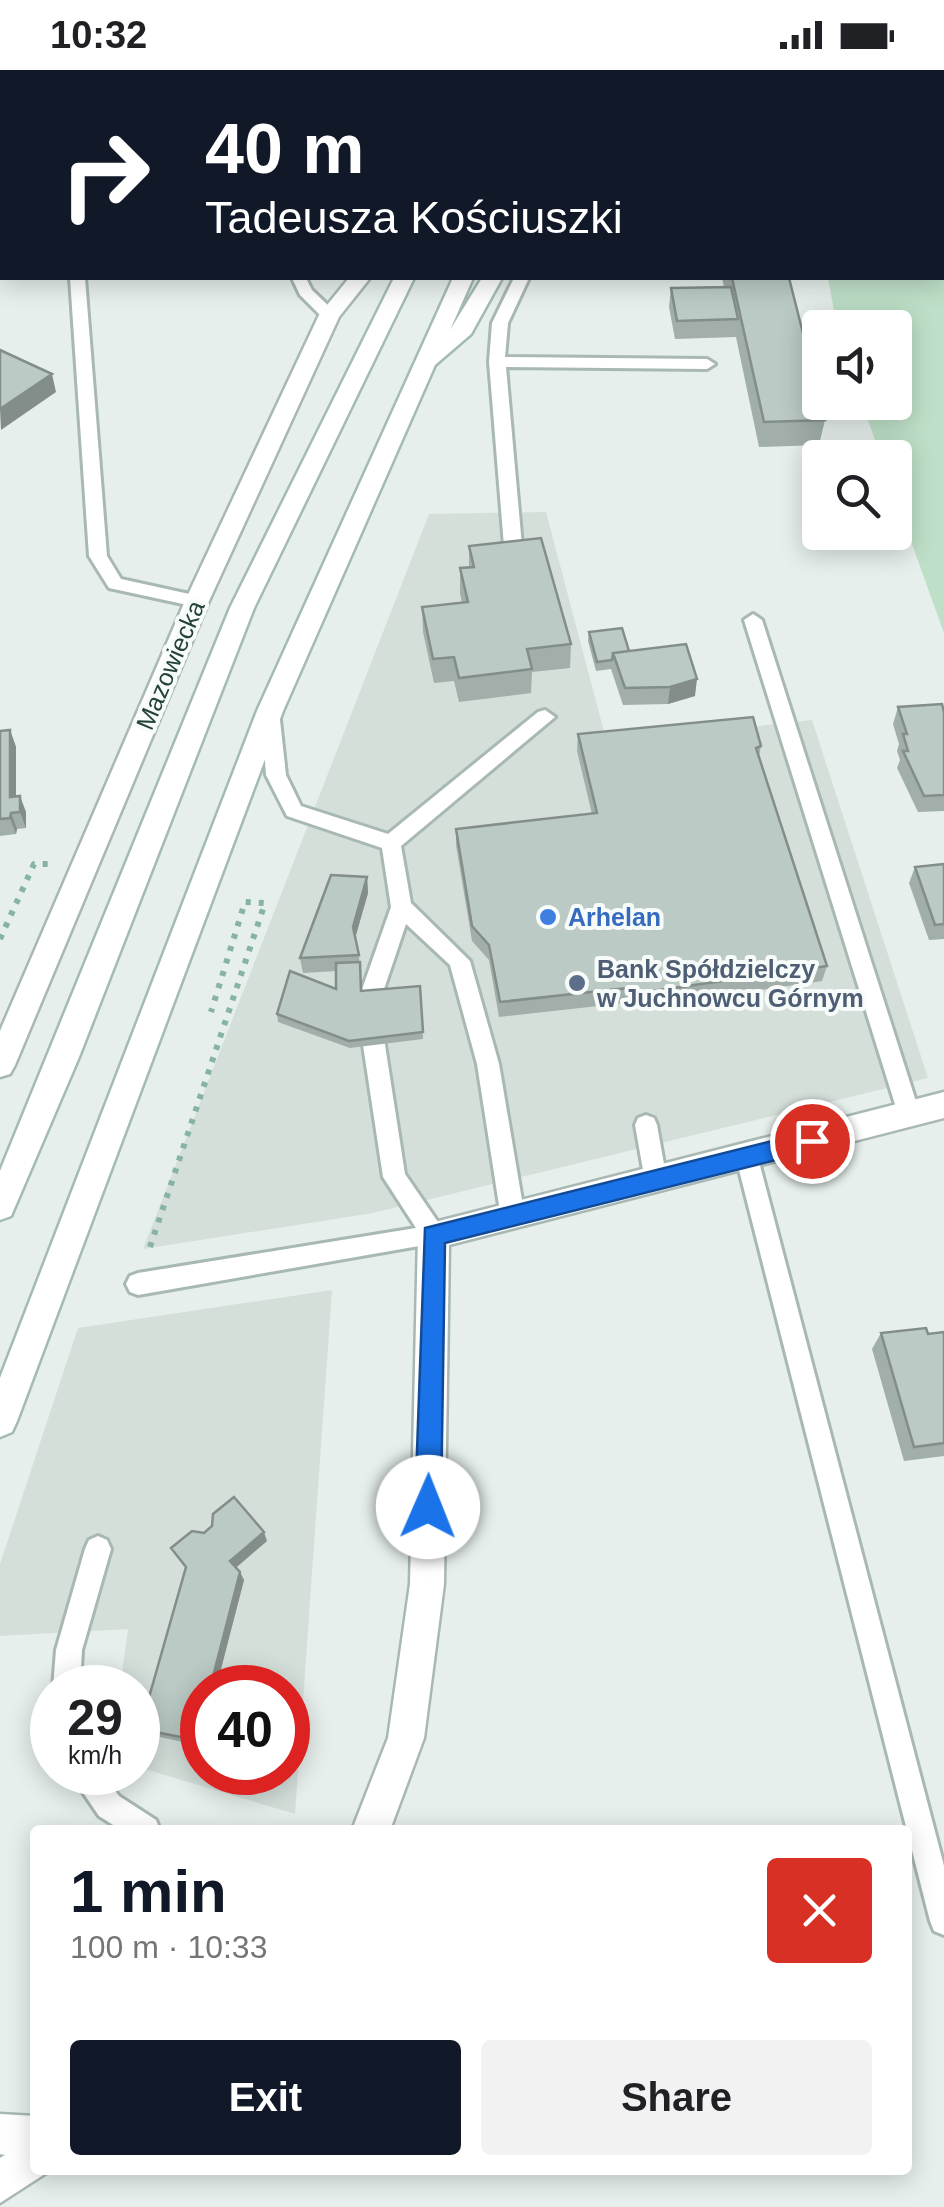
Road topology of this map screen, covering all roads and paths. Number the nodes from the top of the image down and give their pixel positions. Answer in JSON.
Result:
{"nodes":[{"id":1,"x":77,"y":280,"type":"edge"},
{"id":2,"x":300,"y":280,"type":"edge"},
{"id":3,"x":358,"y":280,"type":"edge"},
{"id":4,"x":403,"y":280,"type":"edge"},
{"id":5,"x":461,"y":280,"type":"edge"},
{"id":6,"x":491,"y":280,"type":"edge"},
{"id":7,"x":520,"y":280,"type":"edge"},
{"id":8,"x":329,"y":315,"type":"junction"},
{"id":9,"x":497,"y":362,"type":"junction"},
{"id":10,"x":707,"y":364,"type":"dead end"},
{"id":11,"x":422,"y":368,"type":"junction"},
{"id":12,"x":513,"y":546,"type":"edge"},
{"id":13,"x":197,"y":601,"type":"junction"},
{"id":14,"x":753,"y":620,"type":"dead end"},
{"id":15,"x":270,"y":711,"type":"junction"},
{"id":16,"x":545,"y":716,"type":"dead end"},
{"id":17,"x":391,"y":843,"type":"junction"},
{"id":18,"x":401,"y":907,"type":"junction"},
{"id":19,"x":211,"y":1012,"type":"dead end"},
{"id":20,"x":0,"y":1064,"type":"edge"},
{"id":21,"x":944,"y":1105,"type":"edge"},
{"id":22,"x":910,"y":1114,"type":"junction"},
{"id":23,"x":646,"y":1125,"type":"dead end"},
{"id":24,"x":748,"y":1158,"type":"junction"},
{"id":25,"x":656,"y":1181,"type":"junction"},
{"id":26,"x":0,"y":1206,"type":"edge"},
{"id":27,"x":513,"y":1218,"type":"junction"},
{"id":28,"x":434,"y":1235,"type":"junction"},
{"id":29,"x":138,"y":1284,"type":"joint"},
{"id":30,"x":0,"y":1420,"type":"edge"},
{"id":31,"x":98,"y":1549,"type":"dead end"},
{"id":32,"x":68,"y":1665,"type":"edge"},
{"id":33,"x":101,"y":1795,"type":"edge"},
{"id":34,"x":138,"y":1825,"type":"edge"},
{"id":35,"x":373,"y":1825,"type":"edge"},
{"id":36,"x":944,"y":1921,"type":"edge"},
{"id":37,"x":0,"y":2134,"type":"edge"},
{"id":38,"x":30,"y":2136,"type":"edge"},
{"id":39,"x":30,"y":2163,"type":"edge"},
{"id":40,"x":0,"y":2182,"type":"edge"}],
"edges":[{"from":1,"to":13,"type":"lane"},
{"from":2,"to":8,"type":"lane"},
{"from":3,"to":8,"type":"main road","name":"Mazowiecka"},
{"from":4,"to":26,"type":"main road"},
{"from":5,"to":11,"type":"main road"},
{"from":6,"to":11,"type":"main road"},
{"from":7,"to":9,"type":"lane"},
{"from":8,"to":13,"type":"main road","name":"Mazowiecka"},
{"from":9,"to":10,"type":"lane"},
{"from":9,"to":12,"type":"lane"},
{"from":11,"to":15,"type":"main road"},
{"from":13,"to":20,"type":"main road","name":"Mazowiecka"},
{"from":14,"to":22,"type":"lane"},
{"from":15,"to":17,"type":"lane"},
{"from":15,"to":30,"type":"main road"},
{"from":16,"to":17,"type":"lane"},
{"from":17,"to":18,"type":"lane"},
{"from":18,"to":27,"type":"lane"},
{"from":18,"to":28,"type":"lane"},
{"from":19,"to":29,"type":"path"},
{"from":21,"to":22,"type":"main road"},
{"from":22,"to":24,"type":"main road"},
{"from":23,"to":25,"type":"lane"},
{"from":24,"to":25,"type":"main road"},
{"from":24,"to":36,"type":"lane"},
{"from":25,"to":27,"type":"main road"},
{"from":27,"to":28,"type":"main road"},
{"from":28,"to":29,"type":"lane"},
{"from":28,"to":35,"type":"main road"},
{"from":31,"to":32,"type":"lane"},
{"from":33,"to":34,"type":"lane"},
{"from":37,"to":38,"type":"main road"},
{"from":39,"to":40,"type":"main road"}]}
